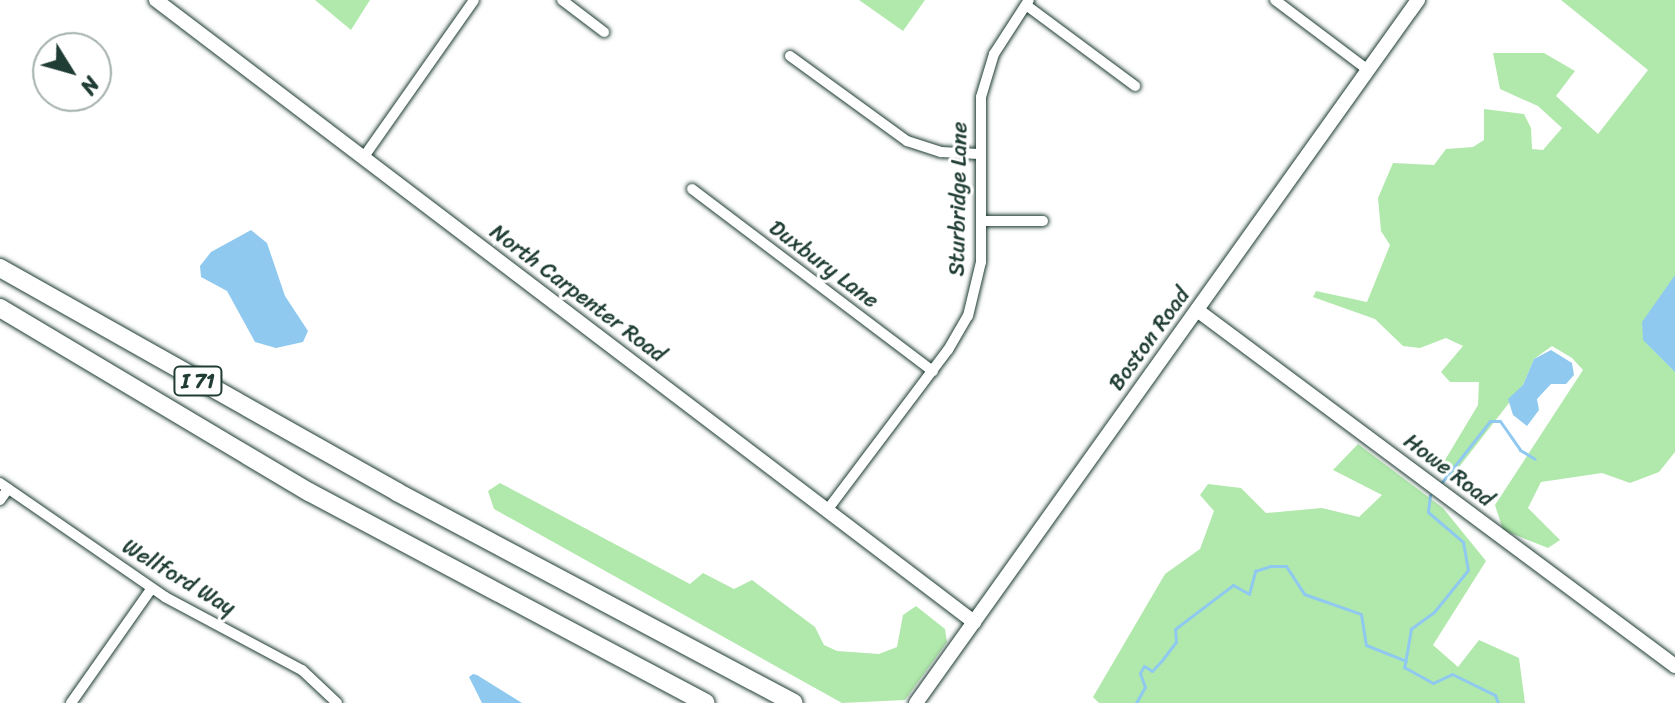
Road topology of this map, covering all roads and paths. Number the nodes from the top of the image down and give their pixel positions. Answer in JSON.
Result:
{"nodes":[{"id":1,"x":156,"y":0,"type":"edge"},
{"id":2,"x":474,"y":0,"type":"edge"},
{"id":3,"x":562,"y":0,"type":"edge"},
{"id":4,"x":1275,"y":0,"type":"edge"},
{"id":5,"x":1418,"y":0,"type":"edge"},
{"id":6,"x":1028,"y":2,"type":"edge"},
{"id":7,"x":604,"y":32,"type":"dead end"},
{"id":8,"x":790,"y":56,"type":"dead end"},
{"id":9,"x":1368,"y":70,"type":"junction"},
{"id":10,"x":1135,"y":86,"type":"dead end"},
{"id":11,"x":979,"y":154,"type":"junction"},
{"id":12,"x":363,"y":158,"type":"junction"},
{"id":13,"x":692,"y":189,"type":"dead end"},
{"id":14,"x":981,"y":221,"type":"junction"},
{"id":15,"x":1043,"y":221,"type":"dead end"},
{"id":16,"x":0,"y":268,"type":"edge"},
{"id":17,"x":0,"y":308,"type":"edge"},
{"id":18,"x":1197,"y":310,"type":"junction"},
{"id":19,"x":933,"y":371,"type":"junction"},
{"id":20,"x":4,"y":486,"type":"edge"},
{"id":21,"x":0,"y":500,"type":"edge"},
{"id":22,"x":828,"y":509,"type":"junction"},
{"id":23,"x":151,"y":589,"type":"junction"},
{"id":24,"x":974,"y":622,"type":"junction"},
{"id":25,"x":1675,"y":666,"type":"edge"},
{"id":26,"x":71,"y":703,"type":"edge"},
{"id":27,"x":337,"y":703,"type":"edge"},
{"id":28,"x":705,"y":703,"type":"edge"},
{"id":29,"x":793,"y":703,"type":"edge"},
{"id":30,"x":916,"y":703,"type":"edge"}],
"edges":[{"from":1,"to":12,"type":"street","name":"North Carpenter Road"},
{"from":2,"to":12,"type":"street"},
{"from":3,"to":7,"type":"street"},
{"from":4,"to":9,"type":"street"},
{"from":5,"to":9,"type":"street","name":"Boston Road"},
{"from":6,"to":10,"type":"street"},
{"from":6,"to":11,"type":"street","name":"Sturbridge Lane"},
{"from":8,"to":11,"type":"street"},
{"from":9,"to":18,"type":"street","name":"Boston Road"},
{"from":11,"to":14,"type":"street","name":"Sturbridge Lane"},
{"from":12,"to":22,"type":"street","name":"North Carpenter Road"},
{"from":13,"to":19,"type":"street","name":"Duxbury Lane"},
{"from":14,"to":15,"type":"street"},
{"from":14,"to":19,"type":"street","name":"Sturbridge Lane"},
{"from":16,"to":29,"type":"highway","number":"I 71"},
{"from":17,"to":28,"type":"highway","number":"I 71"},
{"from":18,"to":24,"type":"street","name":"Boston Road"},
{"from":18,"to":25,"type":"street","name":"Howe Road"},
{"from":19,"to":22,"type":"street","name":"Sturbridge Lane"},
{"from":20,"to":21,"type":"street"},
{"from":20,"to":23,"type":"street","name":"Wellford Way"},
{"from":22,"to":24,"type":"street","name":"North Carpenter Road"},
{"from":23,"to":26,"type":"street"},
{"from":23,"to":27,"type":"street","name":"Wellford Way"},
{"from":24,"to":30,"type":"street","name":"Boston Road"}]}
